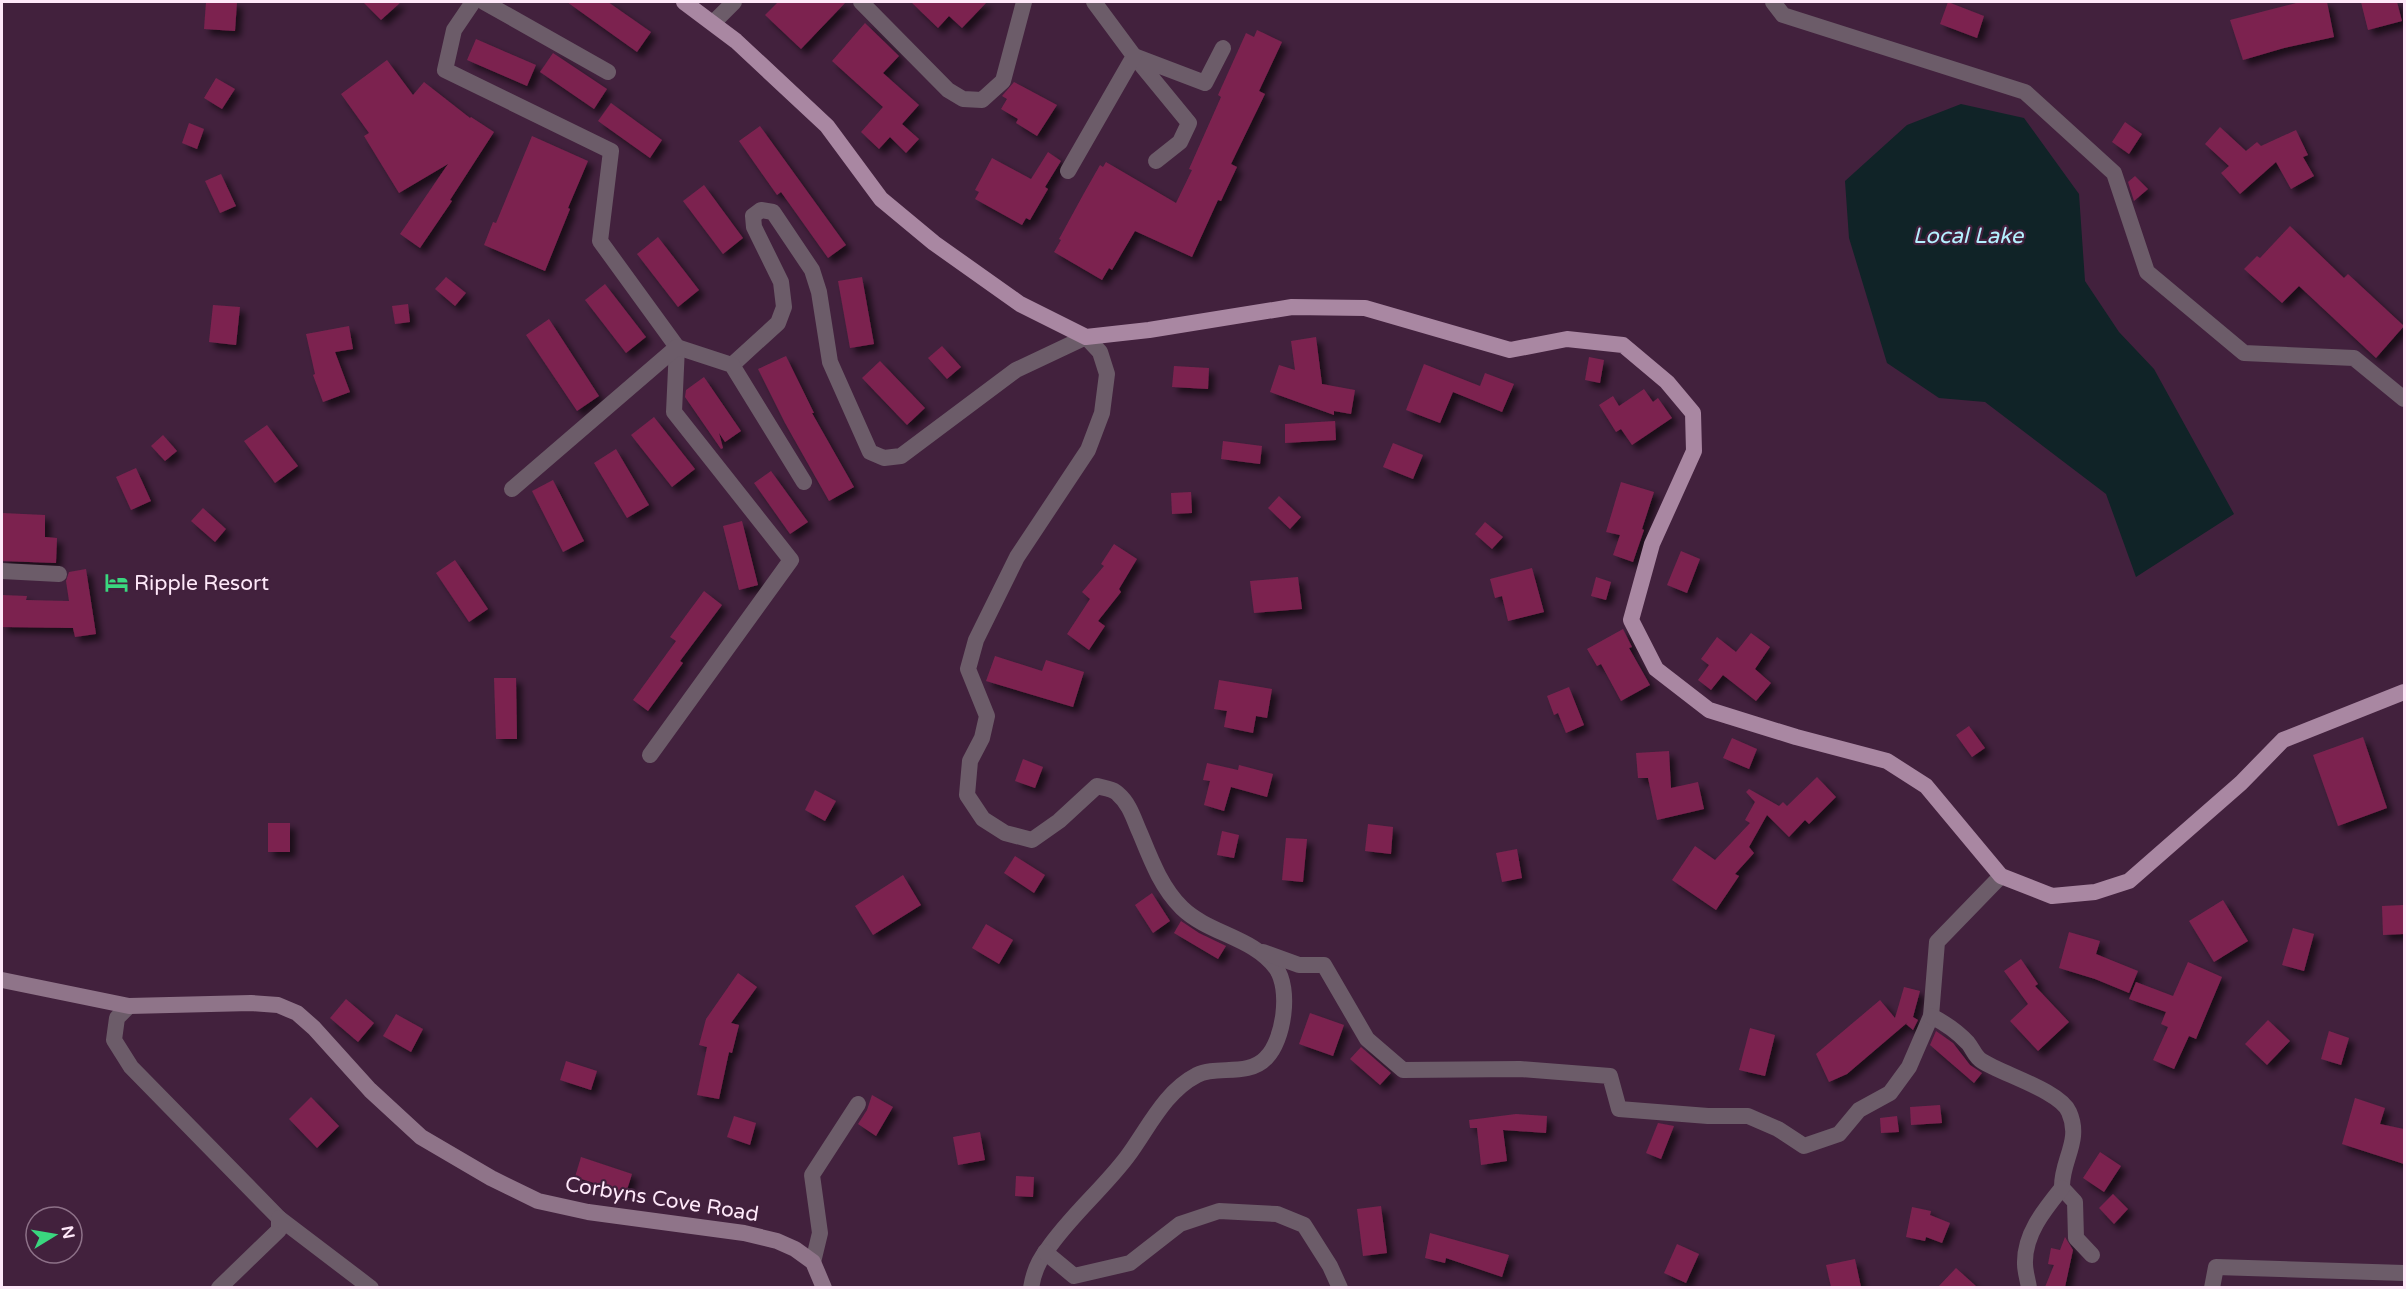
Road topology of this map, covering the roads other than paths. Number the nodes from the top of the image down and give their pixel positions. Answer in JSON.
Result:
{"nodes":[{"id":1,"x":473,"y":2,"type":"edge"},
{"id":2,"x":484,"y":2,"type":"edge"},
{"id":3,"x":684,"y":2,"type":"edge"},
{"id":4,"x":734,"y":2,"type":"edge"},
{"id":5,"x":861,"y":2,"type":"edge"},
{"id":6,"x":1024,"y":2,"type":"edge"},
{"id":7,"x":1094,"y":2,"type":"edge"},
{"id":8,"x":1773,"y":2,"type":"edge"},
{"id":9,"x":712,"y":23,"type":"junction"},
{"id":10,"x":1223,"y":48,"type":"dead end"},
{"id":11,"x":1134,"y":56,"type":"junction"},
{"id":12,"x":608,"y":72,"type":"dead end"},
{"id":13,"x":1156,"y":161,"type":"dead end"},
{"id":14,"x":1068,"y":171,"type":"dead end"},
{"id":15,"x":1086,"y":337,"type":"junction"},
{"id":16,"x":677,"y":346,"type":"junction"},
{"id":17,"x":732,"y":365,"type":"junction"},
{"id":18,"x":2404,"y":399,"type":"edge"},
{"id":19,"x":804,"y":482,"type":"dead end"},
{"id":20,"x":512,"y":489,"type":"dead end"},
{"id":21,"x":2,"y":571,"type":"edge"},
{"id":22,"x":59,"y":574,"type":"dead end"},
{"id":23,"x":2404,"y":692,"type":"edge"},
{"id":24,"x":650,"y":755,"type":"dead end"},
{"id":25,"x":2001,"y":876,"type":"junction"},
{"id":26,"x":1260,"y":951,"type":"junction"},
{"id":27,"x":2,"y":980,"type":"edge"},
{"id":28,"x":129,"y":1006,"type":"junction"},
{"id":29,"x":1931,"y":1016,"type":"junction"},
{"id":30,"x":858,"y":1104,"type":"dead end"},
{"id":31,"x":2062,"y":1188,"type":"junction"},
{"id":32,"x":279,"y":1218,"type":"junction"},
{"id":33,"x":1045,"y":1252,"type":"junction"},
{"id":34,"x":2092,"y":1255,"type":"dead end"},
{"id":35,"x":813,"y":1262,"type":"junction"},
{"id":36,"x":2404,"y":1273,"type":"edge"},
{"id":37,"x":219,"y":1287,"type":"edge"},
{"id":38,"x":371,"y":1287,"type":"edge"},
{"id":39,"x":824,"y":1287,"type":"edge"},
{"id":40,"x":1031,"y":1287,"type":"edge"},
{"id":41,"x":1340,"y":1287,"type":"edge"},
{"id":42,"x":2030,"y":1287,"type":"edge"},
{"id":43,"x":2212,"y":1287,"type":"edge"}],
"edges":[{"from":1,"to":16,"type":"street"},
{"from":2,"to":12,"type":"street"},
{"from":3,"to":9,"type":"main road"},
{"from":4,"to":9,"type":"street"},
{"from":5,"to":6,"type":"street"},
{"from":7,"to":11,"type":"street"},
{"from":8,"to":18,"type":"street"},
{"from":9,"to":15,"type":"main road"},
{"from":10,"to":11,"type":"street"},
{"from":11,"to":13,"type":"street"},
{"from":11,"to":14,"type":"street"},
{"from":15,"to":17,"type":"street"},
{"from":15,"to":25,"type":"main road"},
{"from":15,"to":26,"type":"street"},
{"from":16,"to":17,"type":"street"},
{"from":16,"to":20,"type":"street"},
{"from":16,"to":24,"type":"street"},
{"from":17,"to":19,"type":"street"},
{"from":21,"to":22,"type":"street"},
{"from":23,"to":25,"type":"main road"},
{"from":25,"to":29,"type":"street"},
{"from":26,"to":29,"type":"street"},
{"from":26,"to":33,"type":"street"},
{"from":27,"to":28,"type":"main road","name":"Corbyns Cove Road"},
{"from":28,"to":32,"type":"street"},
{"from":28,"to":35,"type":"main road","name":"Corbyns Cove Road"},
{"from":29,"to":31,"type":"street"},
{"from":30,"to":35,"type":"street"},
{"from":31,"to":34,"type":"street"},
{"from":31,"to":42,"type":"street"},
{"from":32,"to":37,"type":"street"},
{"from":32,"to":38,"type":"street"},
{"from":33,"to":40,"type":"street"},
{"from":33,"to":41,"type":"street"},
{"from":35,"to":39,"type":"main road"},
{"from":36,"to":43,"type":"street"}]}
